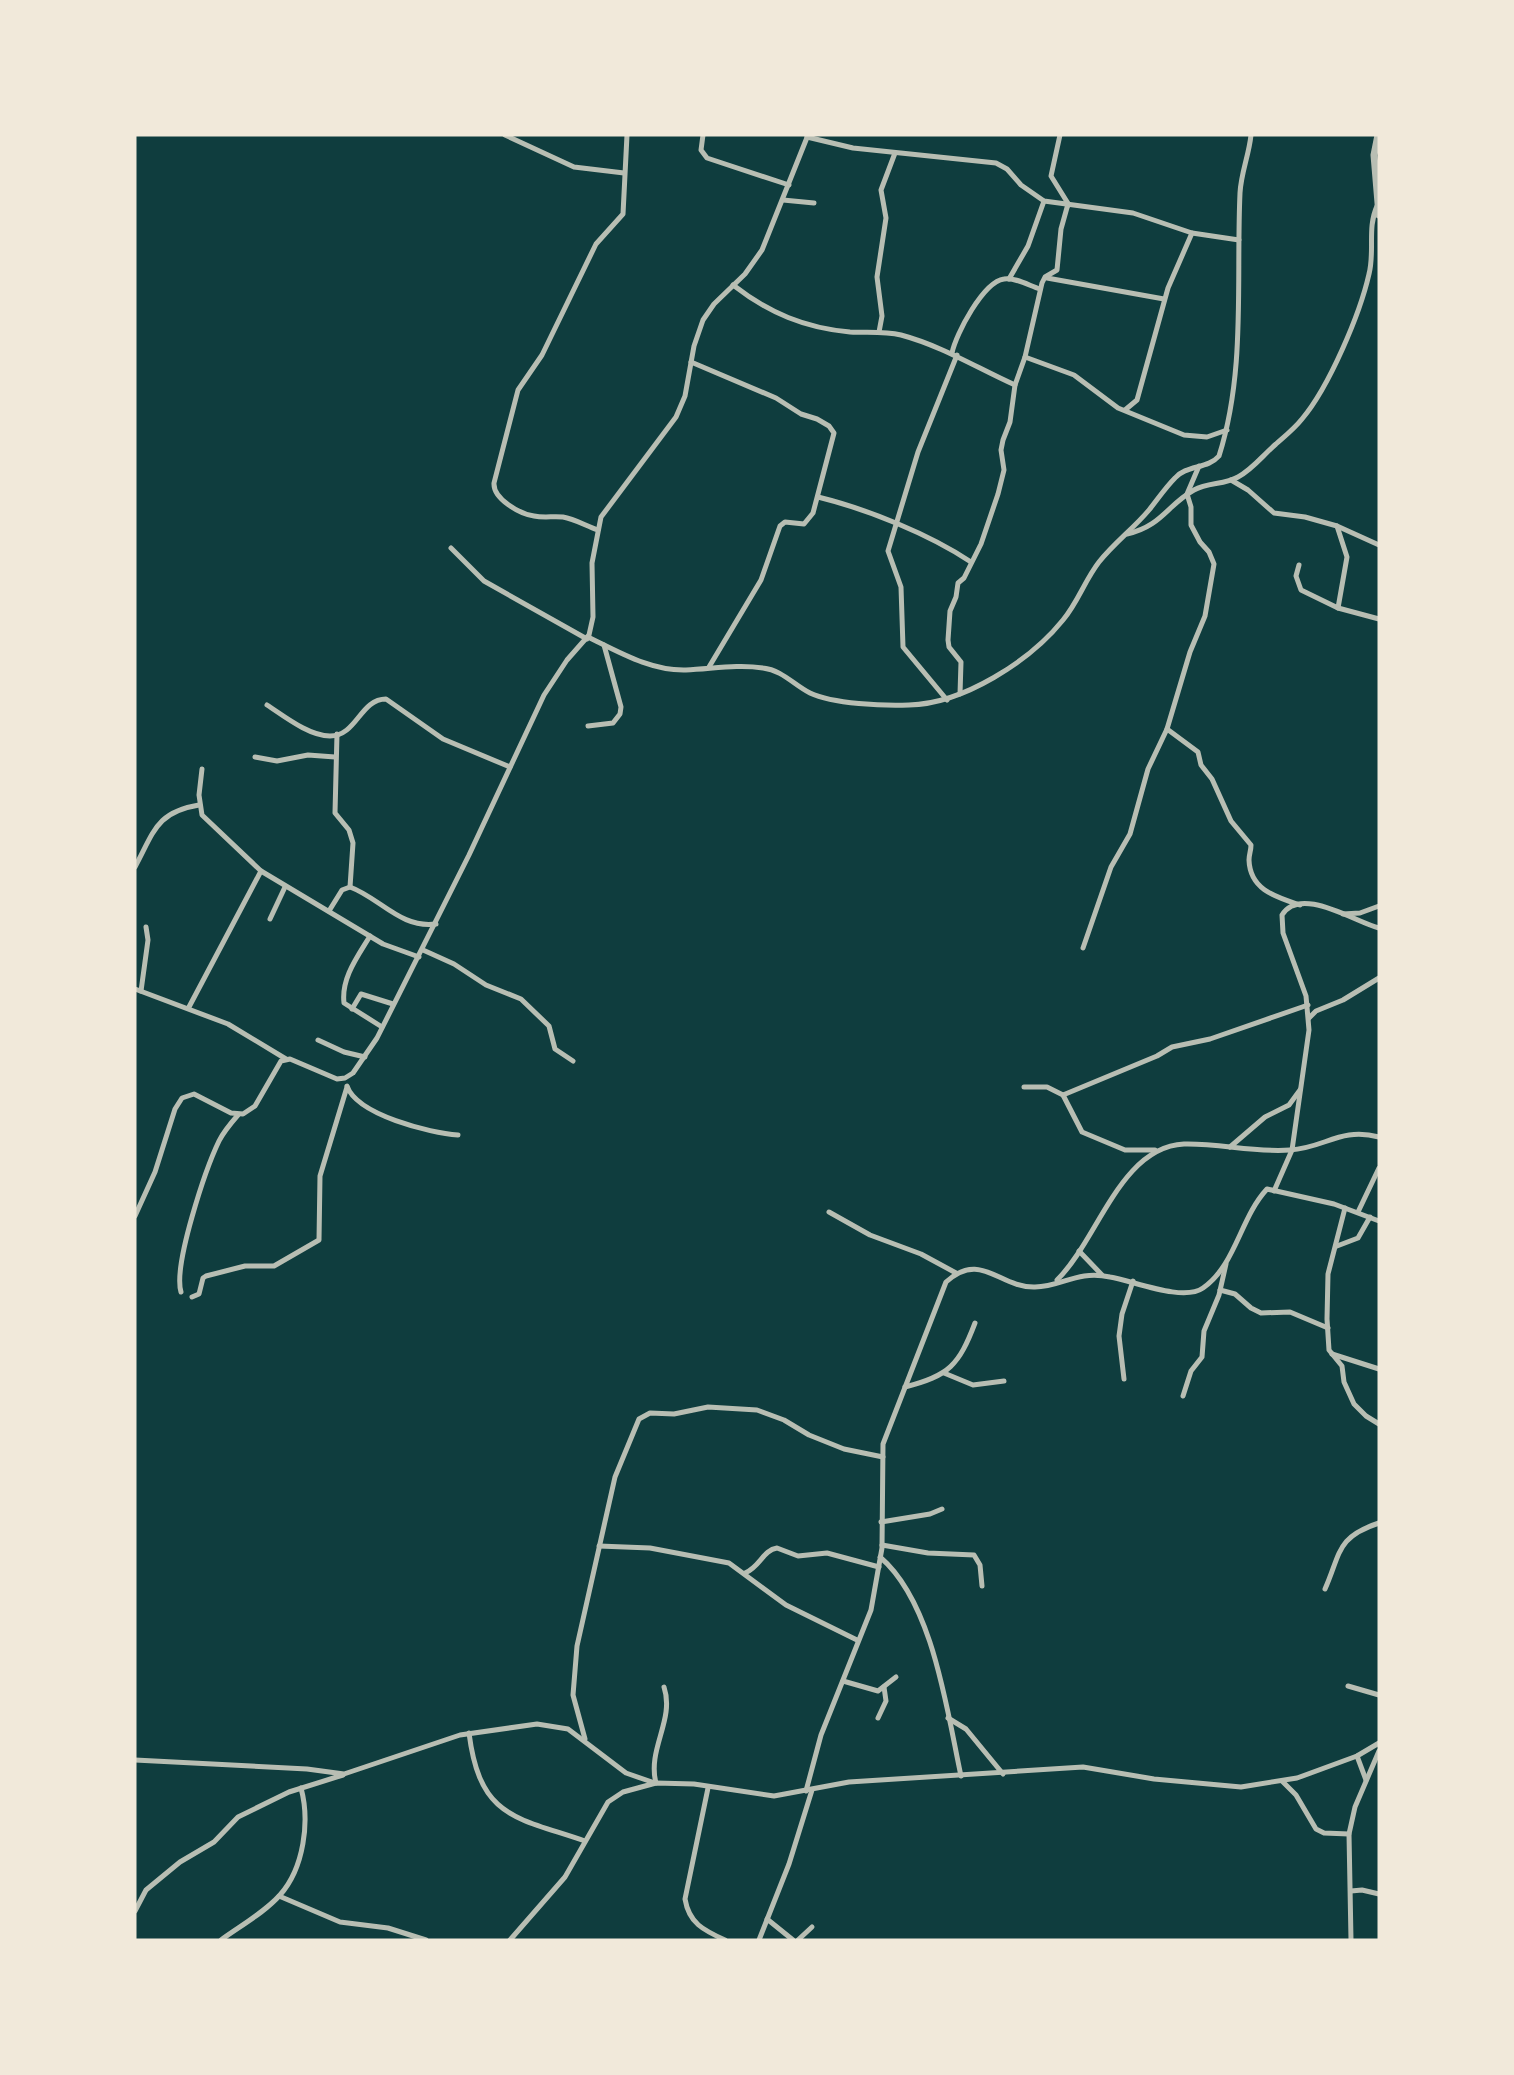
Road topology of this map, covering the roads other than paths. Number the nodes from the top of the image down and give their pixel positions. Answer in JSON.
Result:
{"nodes":[{"id":1,"x":505,"y":135,"type":"edge"},
{"id":2,"x":627,"y":135,"type":"edge"},
{"id":3,"x":703,"y":135,"type":"edge"},
{"id":4,"x":1060,"y":135,"type":"edge"},
{"id":5,"x":1251,"y":135,"type":"edge"},
{"id":6,"x":1378,"y":135,"type":"edge"},
{"id":7,"x":807,"y":136,"type":"edge"},
{"id":8,"x":895,"y":153,"type":"junction"},
{"id":9,"x":624,"y":173,"type":"junction"},
{"id":10,"x":789,"y":185,"type":"junction"},
{"id":11,"x":783,"y":200,"type":"junction"},
{"id":12,"x":1044,"y":201,"type":"junction"},
{"id":13,"x":814,"y":203,"type":"dead end"},
{"id":14,"x":1069,"y":205,"type":"junction"},
{"id":15,"x":1377,"y":207,"type":"junction"},
{"id":16,"x":1379,"y":215,"type":"edge"},
{"id":17,"x":1192,"y":233,"type":"junction"},
{"id":18,"x":1239,"y":240,"type":"junction"},
{"id":19,"x":1045,"y":277,"type":"junction"},
{"id":20,"x":1010,"y":279,"type":"junction"},
{"id":21,"x":733,"y":285,"type":"junction"},
{"id":22,"x":1040,"y":289,"type":"junction"},
{"id":23,"x":1164,"y":299,"type":"junction"},
{"id":24,"x":879,"y":333,"type":"junction"},
{"id":25,"x":954,"y":354,"type":"junction"},
{"id":26,"x":1025,"y":357,"type":"junction"},
{"id":27,"x":692,"y":362,"type":"junction"},
{"id":28,"x":1015,"y":385,"type":"junction"},
{"id":29,"x":1125,"y":410,"type":"junction"},
{"id":30,"x":1227,"y":430,"type":"junction"},
{"id":31,"x":1199,"y":466,"type":"junction"},
{"id":32,"x":1231,"y":480,"type":"junction"},
{"id":33,"x":1187,"y":494,"type":"junction"},
{"id":34,"x":818,"y":497,"type":"junction"},
{"id":35,"x":896,"y":525,"type":"junction"},
{"id":36,"x":1337,"y":526,"type":"junction"},
{"id":37,"x":598,"y":530,"type":"junction"},
{"id":38,"x":1125,"y":535,"type":"junction"},
{"id":39,"x":1379,"y":545,"type":"edge"},
{"id":40,"x":451,"y":548,"type":"dead end"},
{"id":41,"x":971,"y":562,"type":"junction"},
{"id":42,"x":1299,"y":565,"type":"dead end"},
{"id":43,"x":1338,"y":608,"type":"junction"},
{"id":44,"x":1379,"y":618,"type":"edge"},
{"id":45,"x":587,"y":638,"type":"junction"},
{"id":46,"x":604,"y":645,"type":"junction"},
{"id":47,"x":709,"y":667,"type":"junction"},
{"id":48,"x":960,"y":694,"type":"junction"},
{"id":49,"x":947,"y":700,"type":"junction"},
{"id":50,"x":267,"y":705,"type":"dead end"},
{"id":51,"x":588,"y":726,"type":"dead end"},
{"id":52,"x":1167,"y":729,"type":"junction"},
{"id":53,"x":337,"y":734,"type":"junction"},
{"id":54,"x":255,"y":757,"type":"dead end"},
{"id":55,"x":335,"y":757,"type":"junction"},
{"id":56,"x":510,"y":767,"type":"junction"},
{"id":57,"x":202,"y":769,"type":"dead end"},
{"id":58,"x":199,"y":805,"type":"junction"},
{"id":59,"x":135,"y":867,"type":"edge"},
{"id":60,"x":261,"y":871,"type":"junction"},
{"id":61,"x":285,"y":887,"type":"junction"},
{"id":62,"x":350,"y":887,"type":"junction"},
{"id":63,"x":1301,"y":905,"type":"junction"},
{"id":64,"x":1379,"y":906,"type":"edge"},
{"id":65,"x":329,"y":911,"type":"junction"},
{"id":66,"x":1343,"y":914,"type":"junction"},
{"id":67,"x":270,"y":919,"type":"dead end"},
{"id":68,"x":436,"y":924,"type":"junction"},
{"id":69,"x":146,"y":927,"type":"dead end"},
{"id":70,"x":1379,"y":928,"type":"edge"},
{"id":71,"x":370,"y":936,"type":"junction"},
{"id":72,"x":1083,"y":948,"type":"dead end"},
{"id":73,"x":423,"y":950,"type":"junction"},
{"id":74,"x":419,"y":957,"type":"junction"},
{"id":75,"x":1379,"y":978,"type":"edge"},
{"id":76,"x":138,"y":990,"type":"edge"},
{"id":77,"x":393,"y":1004,"type":"junction"},
{"id":78,"x":1308,"y":1005,"type":"junction"},
{"id":79,"x":189,"y":1007,"type":"junction"},
{"id":80,"x":352,"y":1009,"type":"junction"},
{"id":81,"x":1309,"y":1018,"type":"junction"},
{"id":82,"x":382,"y":1027,"type":"junction"},
{"id":83,"x":318,"y":1040,"type":"dead end"},
{"id":84,"x":365,"y":1056,"type":"junction"},
{"id":85,"x":286,"y":1059,"type":"junction"},
{"id":86,"x":573,"y":1061,"type":"dead end"},
{"id":87,"x":344,"y":1078,"type":"junction"},
{"id":88,"x":347,"y":1087,"type":"junction"},
{"id":89,"x":1024,"y":1088,"type":"dead end"},
{"id":90,"x":1301,"y":1089,"type":"junction"},
{"id":91,"x":1064,"y":1095,"type":"junction"},
{"id":92,"x":238,"y":1115,"type":"junction"},
{"id":93,"x":459,"y":1135,"type":"dead end"},
{"id":94,"x":1379,"y":1137,"type":"edge"},
{"id":95,"x":1230,"y":1147,"type":"junction"},
{"id":96,"x":1159,"y":1150,"type":"junction"},
{"id":97,"x":1292,"y":1150,"type":"junction"},
{"id":98,"x":1379,"y":1168,"type":"edge"},
{"id":99,"x":1274,"y":1191,"type":"junction"},
{"id":100,"x":1345,"y":1208,"type":"junction"},
{"id":101,"x":829,"y":1212,"type":"dead end"},
{"id":102,"x":1358,"y":1212,"type":"junction"},
{"id":103,"x":135,"y":1216,"type":"edge"},
{"id":104,"x":1370,"y":1217,"type":"junction"},
{"id":105,"x":1379,"y":1221,"type":"edge"},
{"id":106,"x":1337,"y":1246,"type":"junction"},
{"id":107,"x":1079,"y":1251,"type":"junction"},
{"id":108,"x":1226,"y":1262,"type":"junction"},
{"id":109,"x":956,"y":1273,"type":"junction"},
{"id":110,"x":1102,"y":1275,"type":"junction"},
{"id":111,"x":1133,"y":1281,"type":"junction"},
{"id":112,"x":1055,"y":1282,"type":"junction"},
{"id":113,"x":1220,"y":1290,"type":"junction"},
{"id":114,"x":181,"y":1292,"type":"dead end"},
{"id":115,"x":192,"y":1298,"type":"dead end"},
{"id":116,"x":975,"y":1323,"type":"dead end"},
{"id":117,"x":1328,"y":1328,"type":"junction"},
{"id":118,"x":1331,"y":1354,"type":"junction"},
{"id":119,"x":1379,"y":1369,"type":"edge"},
{"id":120,"x":944,"y":1373,"type":"junction"},
{"id":121,"x":1124,"y":1379,"type":"dead end"},
{"id":122,"x":1004,"y":1381,"type":"dead end"},
{"id":123,"x":905,"y":1387,"type":"junction"},
{"id":124,"x":1183,"y":1396,"type":"dead end"},
{"id":125,"x":1379,"y":1424,"type":"edge"},
{"id":126,"x":883,"y":1457,"type":"junction"},
{"id":127,"x":942,"y":1509,"type":"dead end"},
{"id":128,"x":881,"y":1522,"type":"junction"},
{"id":129,"x":1379,"y":1523,"type":"edge"},
{"id":130,"x":882,"y":1545,"type":"junction"},
{"id":131,"x":599,"y":1546,"type":"junction"},
{"id":132,"x":880,"y":1557,"type":"junction"},
{"id":133,"x":879,"y":1567,"type":"junction"},
{"id":134,"x":745,"y":1573,"type":"junction"},
{"id":135,"x":982,"y":1586,"type":"dead end"},
{"id":136,"x":1325,"y":1588,"type":"dead end"},
{"id":137,"x":857,"y":1640,"type":"junction"},
{"id":138,"x":896,"y":1677,"type":"dead end"},
{"id":139,"x":843,"y":1681,"type":"junction"},
{"id":140,"x":1348,"y":1686,"type":"dead end"},
{"id":141,"x":664,"y":1687,"type":"dead end"},
{"id":142,"x":884,"y":1687,"type":"junction"},
{"id":143,"x":1379,"y":1695,"type":"edge"},
{"id":144,"x":878,"y":1718,"type":"dead end"},
{"id":145,"x":948,"y":1718,"type":"junction"},
{"id":146,"x":469,"y":1733,"type":"junction"},
{"id":147,"x":585,"y":1739,"type":"junction"},
{"id":148,"x":1379,"y":1743,"type":"edge"},
{"id":149,"x":1379,"y":1751,"type":"edge"},
{"id":150,"x":1358,"y":1756,"type":"junction"},
{"id":151,"x":135,"y":1760,"type":"edge"},
{"id":152,"x":344,"y":1774,"type":"junction"},
{"id":153,"x":1003,"y":1774,"type":"junction"},
{"id":154,"x":961,"y":1776,"type":"junction"},
{"id":155,"x":1366,"y":1780,"type":"junction"},
{"id":156,"x":1282,"y":1781,"type":"junction"},
{"id":157,"x":655,"y":1783,"type":"junction"},
{"id":158,"x":301,"y":1788,"type":"junction"},
{"id":159,"x":708,"y":1788,"type":"junction"},
{"id":160,"x":809,"y":1790,"type":"junction"},
{"id":161,"x":1349,"y":1834,"type":"junction"},
{"id":162,"x":585,"y":1841,"type":"junction"},
{"id":163,"x":1351,"y":1891,"type":"junction"},
{"id":164,"x":1379,"y":1894,"type":"edge"},
{"id":165,"x":279,"y":1896,"type":"junction"},
{"id":166,"x":135,"y":1911,"type":"edge"},
{"id":167,"x":766,"y":1919,"type":"junction"},
{"id":168,"x":812,"y":1927,"type":"dead end"},
{"id":169,"x":221,"y":1940,"type":"edge"},
{"id":170,"x":426,"y":1940,"type":"edge"},
{"id":171,"x":510,"y":1940,"type":"edge"},
{"id":172,"x":725,"y":1940,"type":"edge"},
{"id":173,"x":759,"y":1940,"type":"edge"},
{"id":174,"x":793,"y":1940,"type":"edge"},
{"id":175,"x":798,"y":1940,"type":"edge"},
{"id":176,"x":1351,"y":1940,"type":"edge"}],
"edges":[{"from":1,"to":9,"type":"street"},
{"from":2,"to":9,"type":"street"},
{"from":3,"to":10,"type":"street"},
{"from":4,"to":14,"type":"street"},
{"from":5,"to":18,"type":"street"},
{"from":6,"to":15,"type":"street"},
{"from":7,"to":8,"type":"street"},
{"from":7,"to":10,"type":"street"},
{"from":8,"to":12,"type":"street"},
{"from":8,"to":24,"type":"street"},
{"from":9,"to":37,"type":"street"},
{"from":10,"to":11,"type":"street"},
{"from":11,"to":13,"type":"street"},
{"from":11,"to":21,"type":"street"},
{"from":12,"to":14,"type":"street"},
{"from":12,"to":20,"type":"street"},
{"from":14,"to":17,"type":"street"},
{"from":14,"to":19,"type":"street"},
{"from":15,"to":16,"type":"street"},
{"from":15,"to":32,"type":"street"},
{"from":17,"to":18,"type":"street"},
{"from":17,"to":23,"type":"street"},
{"from":18,"to":30,"type":"street"},
{"from":19,"to":22,"type":"street"},
{"from":19,"to":23,"type":"street"},
{"from":20,"to":22,"type":"street"},
{"from":20,"to":25,"type":"street"},
{"from":21,"to":24,"type":"street"},
{"from":21,"to":27,"type":"street"},
{"from":22,"to":26,"type":"street"},
{"from":23,"to":29,"type":"street"},
{"from":24,"to":25,"type":"street"},
{"from":25,"to":28,"type":"street"},
{"from":25,"to":35,"type":"street"},
{"from":26,"to":28,"type":"street"},
{"from":26,"to":29,"type":"street"},
{"from":27,"to":34,"type":"street"},
{"from":27,"to":37,"type":"street"},
{"from":28,"to":41,"type":"street"},
{"from":29,"to":30,"type":"street"},
{"from":30,"to":31,"type":"street"},
{"from":31,"to":33,"type":"street"},
{"from":31,"to":38,"type":"street"},
{"from":32,"to":33,"type":"street"},
{"from":32,"to":36,"type":"street"},
{"from":33,"to":38,"type":"street"},
{"from":33,"to":52,"type":"street"},
{"from":34,"to":35,"type":"street"},
{"from":34,"to":47,"type":"street"},
{"from":35,"to":41,"type":"street"},
{"from":35,"to":49,"type":"street"},
{"from":36,"to":39,"type":"street"},
{"from":36,"to":43,"type":"street"},
{"from":37,"to":45,"type":"street"},
{"from":38,"to":48,"type":"street"},
{"from":40,"to":45,"type":"street"},
{"from":41,"to":48,"type":"street"},
{"from":42,"to":43,"type":"street"},
{"from":43,"to":44,"type":"street"},
{"from":45,"to":46,"type":"street"},
{"from":45,"to":56,"type":"street"},
{"from":46,"to":47,"type":"street"},
{"from":46,"to":51,"type":"street"},
{"from":47,"to":49,"type":"street"},
{"from":48,"to":49,"type":"street"},
{"from":50,"to":53,"type":"street"},
{"from":52,"to":63,"type":"street"},
{"from":52,"to":72,"type":"street"},
{"from":53,"to":55,"type":"street"},
{"from":53,"to":56,"type":"street"},
{"from":54,"to":55,"type":"street"},
{"from":55,"to":62,"type":"street"},
{"from":56,"to":68,"type":"street"},
{"from":57,"to":58,"type":"street"},
{"from":58,"to":59,"type":"street"},
{"from":58,"to":60,"type":"street"},
{"from":60,"to":61,"type":"street"},
{"from":60,"to":79,"type":"street"},
{"from":61,"to":65,"type":"street"},
{"from":61,"to":67,"type":"street"},
{"from":62,"to":65,"type":"street"},
{"from":62,"to":68,"type":"street"},
{"from":63,"to":66,"type":"street"},
{"from":63,"to":78,"type":"street"},
{"from":64,"to":66,"type":"street"},
{"from":65,"to":71,"type":"street"},
{"from":66,"to":70,"type":"street"},
{"from":68,"to":73,"type":"street"},
{"from":69,"to":76,"type":"street"},
{"from":71,"to":74,"type":"street"},
{"from":71,"to":80,"type":"street"},
{"from":73,"to":74,"type":"street"},
{"from":73,"to":86,"type":"street"},
{"from":74,"to":77,"type":"street"},
{"from":75,"to":81,"type":"street"},
{"from":76,"to":79,"type":"street"},
{"from":77,"to":80,"type":"street"},
{"from":77,"to":82,"type":"street"},
{"from":78,"to":81,"type":"street"},
{"from":78,"to":91,"type":"street"},
{"from":79,"to":85,"type":"street"},
{"from":80,"to":82,"type":"street"},
{"from":81,"to":90,"type":"street"},
{"from":82,"to":84,"type":"street"},
{"from":83,"to":84,"type":"street"},
{"from":84,"to":87,"type":"street"},
{"from":85,"to":87,"type":"street"},
{"from":85,"to":92,"type":"street"},
{"from":87,"to":88,"type":"street"},
{"from":88,"to":93,"type":"street"},
{"from":88,"to":115,"type":"street"},
{"from":89,"to":91,"type":"street"},
{"from":90,"to":95,"type":"street"},
{"from":90,"to":97,"type":"street"},
{"from":91,"to":96,"type":"street"},
{"from":92,"to":103,"type":"street"},
{"from":92,"to":114,"type":"street"},
{"from":94,"to":97,"type":"street"},
{"from":95,"to":96,"type":"street"},
{"from":95,"to":97,"type":"street"},
{"from":96,"to":107,"type":"street"},
{"from":97,"to":99,"type":"street"},
{"from":98,"to":102,"type":"street"},
{"from":99,"to":100,"type":"street"},
{"from":99,"to":108,"type":"street"},
{"from":100,"to":102,"type":"street"},
{"from":100,"to":106,"type":"street"},
{"from":101,"to":109,"type":"street"},
{"from":102,"to":104,"type":"street"},
{"from":104,"to":105,"type":"street"},
{"from":104,"to":106,"type":"street"},
{"from":106,"to":117,"type":"street"},
{"from":107,"to":110,"type":"street"},
{"from":107,"to":112,"type":"street"},
{"from":108,"to":111,"type":"street"},
{"from":108,"to":113,"type":"street"},
{"from":109,"to":112,"type":"street"},
{"from":109,"to":123,"type":"street"},
{"from":110,"to":111,"type":"street"},
{"from":110,"to":112,"type":"street"},
{"from":111,"to":121,"type":"street"},
{"from":113,"to":117,"type":"street"},
{"from":113,"to":124,"type":"street"},
{"from":116,"to":120,"type":"street"},
{"from":117,"to":118,"type":"street"},
{"from":118,"to":119,"type":"street"},
{"from":118,"to":125,"type":"street"},
{"from":120,"to":122,"type":"street"},
{"from":120,"to":123,"type":"street"},
{"from":123,"to":126,"type":"street"},
{"from":126,"to":128,"type":"street"},
{"from":126,"to":131,"type":"street"},
{"from":127,"to":128,"type":"street"},
{"from":128,"to":130,"type":"street"},
{"from":129,"to":136,"type":"street"},
{"from":130,"to":132,"type":"street"},
{"from":130,"to":135,"type":"street"},
{"from":131,"to":134,"type":"street"},
{"from":131,"to":147,"type":"street"},
{"from":132,"to":133,"type":"street"},
{"from":132,"to":145,"type":"street"},
{"from":133,"to":134,"type":"street"},
{"from":133,"to":137,"type":"street"},
{"from":134,"to":137,"type":"street"},
{"from":137,"to":139,"type":"street"},
{"from":138,"to":142,"type":"street"},
{"from":139,"to":142,"type":"street"},
{"from":139,"to":160,"type":"street"},
{"from":140,"to":143,"type":"street"},
{"from":141,"to":157,"type":"street"},
{"from":142,"to":144,"type":"street"},
{"from":145,"to":153,"type":"street"},
{"from":145,"to":154,"type":"street"},
{"from":146,"to":147,"type":"street"},
{"from":146,"to":152,"type":"street"},
{"from":146,"to":162,"type":"street"},
{"from":147,"to":157,"type":"street"},
{"from":148,"to":150,"type":"street"},
{"from":149,"to":155,"type":"street"},
{"from":150,"to":155,"type":"street"},
{"from":150,"to":156,"type":"street"},
{"from":151,"to":152,"type":"street"},
{"from":152,"to":158,"type":"street"},
{"from":153,"to":154,"type":"street"},
{"from":153,"to":156,"type":"street"},
{"from":154,"to":160,"type":"street"},
{"from":155,"to":161,"type":"street"},
{"from":156,"to":161,"type":"street"},
{"from":157,"to":159,"type":"street"},
{"from":157,"to":162,"type":"street"},
{"from":158,"to":165,"type":"street"},
{"from":158,"to":166,"type":"street"},
{"from":159,"to":160,"type":"street"},
{"from":159,"to":172,"type":"street"},
{"from":160,"to":167,"type":"street"},
{"from":161,"to":163,"type":"street"},
{"from":162,"to":171,"type":"street"},
{"from":163,"to":164,"type":"street"},
{"from":163,"to":176,"type":"street"},
{"from":165,"to":169,"type":"street"},
{"from":165,"to":170,"type":"street"},
{"from":167,"to":173,"type":"street"},
{"from":167,"to":174,"type":"street"},
{"from":168,"to":175,"type":"street"}]}
